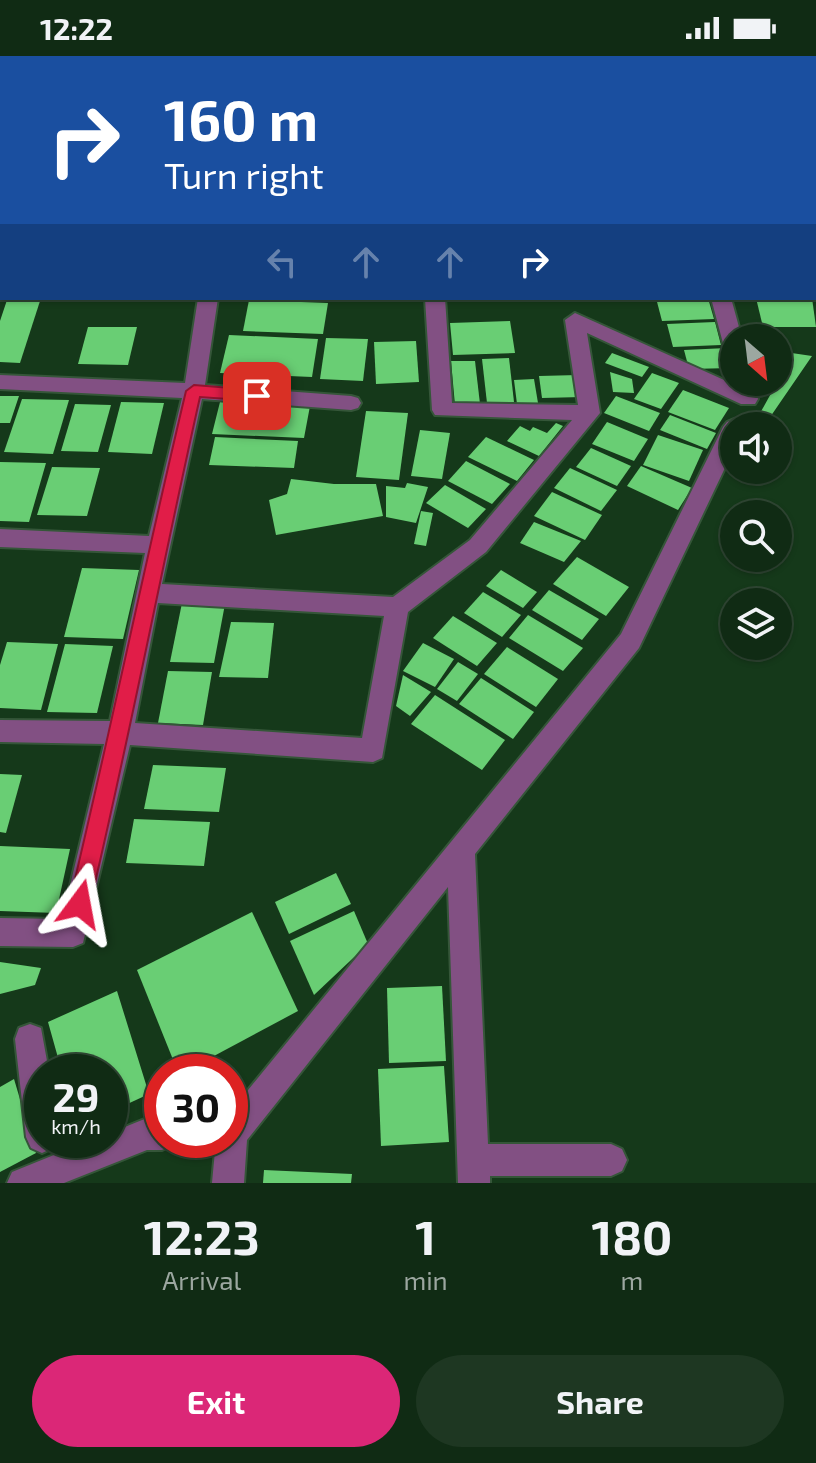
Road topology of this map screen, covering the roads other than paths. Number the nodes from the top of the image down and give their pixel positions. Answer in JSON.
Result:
{"nodes":[{"id":1,"x":208,"y":300,"type":"edge"},
{"id":2,"x":435,"y":300,"type":"edge"},
{"id":3,"x":571,"y":300,"type":"edge"},
{"id":4,"x":722,"y":300,"type":"edge"},
{"id":5,"x":575,"y":320,"type":"junction"},
{"id":6,"x":728,"y":324,"type":"edge"},
{"id":7,"x":720,"y":379,"type":"edge"},
{"id":8,"x":0,"y":382,"type":"edge"},
{"id":9,"x":194,"y":391,"type":"junction"},
{"id":10,"x":351,"y":403,"type":"dead end"},
{"id":11,"x":590,"y":413,"type":"junction"},
{"id":12,"x":720,"y":456,"type":"edge"},
{"id":13,"x":0,"y":538,"type":"edge"},
{"id":14,"x":158,"y":545,"type":"junction"},
{"id":15,"x":148,"y":593,"type":"junction"},
{"id":16,"x":397,"y":607,"type":"junction"},
{"id":17,"x":0,"y":731,"type":"edge"},
{"id":18,"x":120,"y":733,"type":"junction"},
{"id":19,"x":461,"y":852,"type":"junction"},
{"id":20,"x":0,"y":932,"type":"edge"},
{"id":21,"x":30,"y":1039,"type":"dead end"},
{"id":22,"x":31,"y":1054,"type":"edge"},
{"id":23,"x":248,"y":1113,"type":"edge"},
{"id":24,"x":230,"y":1158,"type":"edge"},
{"id":25,"x":611,"y":1160,"type":"dead end"},
{"id":26,"x":473,"y":1172,"type":"edge"},
{"id":27,"x":228,"y":1183,"type":"edge"}],
"edges":[{"from":1,"to":9,"type":"street"},
{"from":2,"to":11,"type":"street"},
{"from":3,"to":5,"type":"street"},
{"from":4,"to":6,"type":"street"},
{"from":5,"to":7,"type":"street"},
{"from":5,"to":11,"type":"street"},
{"from":8,"to":9,"type":"street"},
{"from":9,"to":10,"type":"street"},
{"from":9,"to":14,"type":"street"},
{"from":11,"to":16,"type":"street"},
{"from":12,"to":19,"type":"street"},
{"from":13,"to":14,"type":"street"},
{"from":14,"to":15,"type":"street"},
{"from":15,"to":16,"type":"street"},
{"from":15,"to":18,"type":"street"},
{"from":16,"to":18,"type":"street"},
{"from":17,"to":18,"type":"street"},
{"from":18,"to":20,"type":"street"},
{"from":19,"to":23,"type":"street"},
{"from":19,"to":26,"type":"street"},
{"from":21,"to":22,"type":"street"},
{"from":24,"to":27,"type":"street"},
{"from":25,"to":26,"type":"street"}]}
